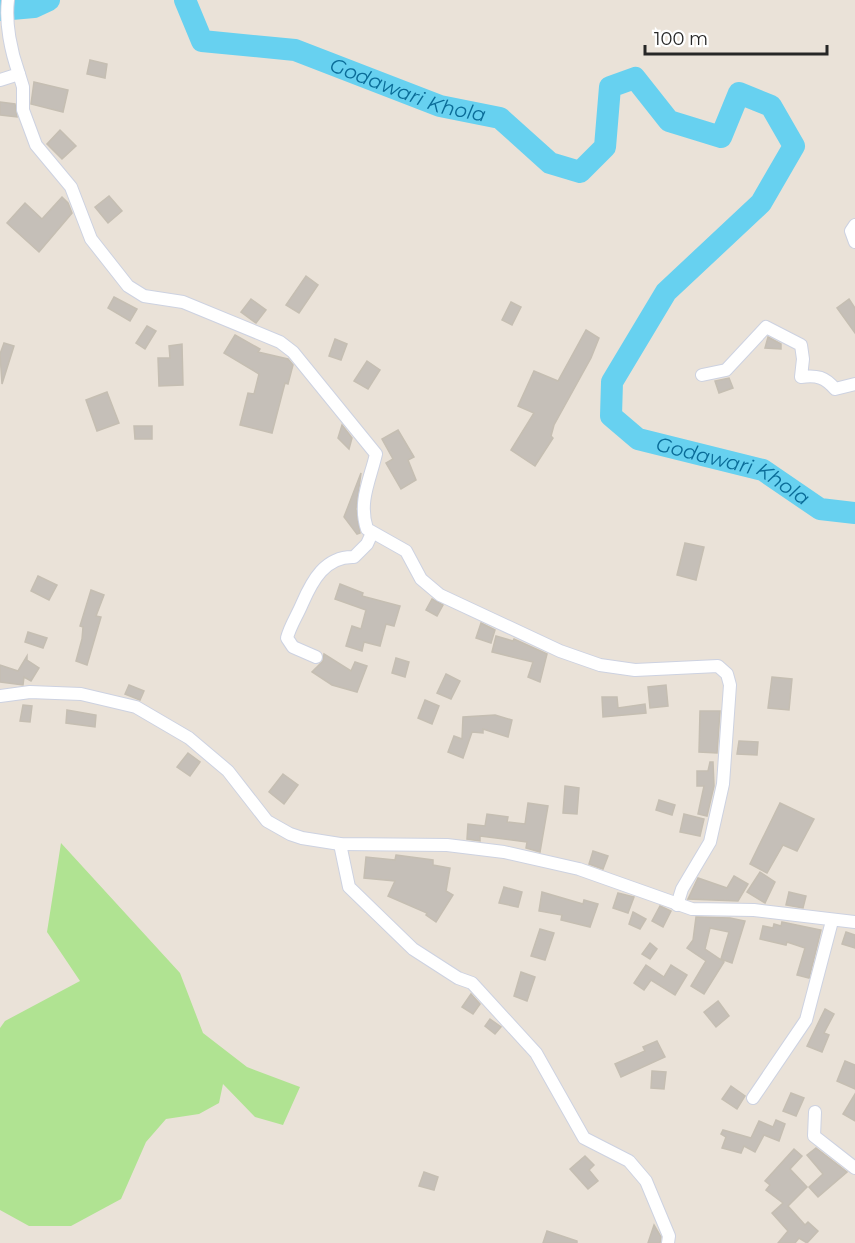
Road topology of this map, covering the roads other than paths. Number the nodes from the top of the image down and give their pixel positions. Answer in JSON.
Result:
{"nodes":[{"id":1,"x":8,"y":5,"type":"edge"},
{"id":2,"x":19,"y":74,"type":"junction"},
{"id":3,"x":0,"y":80,"type":"edge"},
{"id":4,"x":855,"y":225,"type":"edge"},
{"id":5,"x":855,"y":242,"type":"edge"},
{"id":6,"x":702,"y":375,"type":"dead end"},
{"id":7,"x":855,"y":384,"type":"edge"},
{"id":8,"x":372,"y":533,"type":"junction"},
{"id":9,"x":316,"y":657,"type":"dead end"},
{"id":10,"x":0,"y":696,"type":"edge"},
{"id":11,"x":340,"y":844,"type":"junction"},
{"id":12,"x":676,"y":905,"type":"junction"},
{"id":13,"x":832,"y":921,"type":"junction"},
{"id":14,"x":855,"y":922,"type":"edge"},
{"id":15,"x":753,"y":1098,"type":"dead end"},
{"id":16,"x":815,"y":1112,"type":"dead end"},
{"id":17,"x":855,"y":1168,"type":"edge"},
{"id":18,"x":668,"y":1243,"type":"edge"}],
"edges":[{"from":1,"to":2,"type":"street"},
{"from":2,"to":3,"type":"street"},
{"from":2,"to":8,"type":"street"},
{"from":4,"to":5,"type":"street"},
{"from":6,"to":7,"type":"street"},
{"from":8,"to":9,"type":"street"},
{"from":8,"to":12,"type":"street"},
{"from":10,"to":11,"type":"street"},
{"from":11,"to":12,"type":"street"},
{"from":11,"to":18,"type":"street"},
{"from":12,"to":13,"type":"street"},
{"from":13,"to":14,"type":"street"},
{"from":13,"to":15,"type":"street"},
{"from":16,"to":17,"type":"street"}]}
